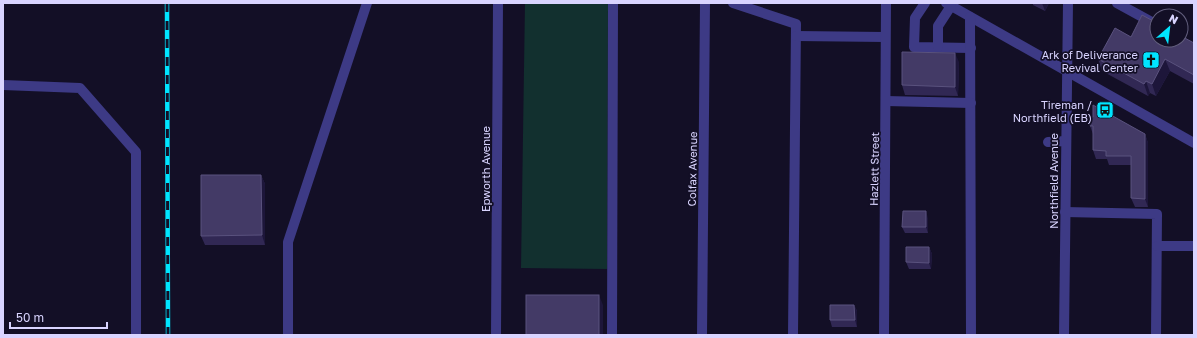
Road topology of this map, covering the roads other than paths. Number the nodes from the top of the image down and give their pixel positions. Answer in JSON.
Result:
{"nodes":[{"id":1,"x":367,"y":3,"type":"edge"},
{"id":2,"x":498,"y":3,"type":"edge"},
{"id":3,"x":614,"y":3,"type":"edge"},
{"id":4,"x":705,"y":3,"type":"edge"},
{"id":5,"x":733,"y":3,"type":"edge"},
{"id":6,"x":886,"y":3,"type":"edge"},
{"id":7,"x":925,"y":3,"type":"edge"},
{"id":8,"x":1068,"y":3,"type":"edge"},
{"id":9,"x":1117,"y":3,"type":"edge"},
{"id":10,"x":948,"y":4,"type":"edge"},
{"id":11,"x":970,"y":17,"type":"junction"},
{"id":12,"x":1149,"y":21,"type":"edge"},
{"id":13,"x":796,"y":36,"type":"junction"},
{"id":14,"x":885,"y":38,"type":"junction"},
{"id":15,"x":938,"y":48,"type":"junction"},
{"id":16,"x":971,"y":48,"type":"junction"},
{"id":17,"x":1067,"y":71,"type":"junction"},
{"id":18,"x":3,"y":86,"type":"edge"},
{"id":19,"x":886,"y":101,"type":"junction"},
{"id":20,"x":971,"y":103,"type":"junction"},
{"id":21,"x":1066,"y":141,"type":"junction"},
{"id":22,"x":1048,"y":142,"type":"dead end"},
{"id":23,"x":1194,"y":142,"type":"edge"},
{"id":24,"x":1065,"y":212,"type":"junction"},
{"id":25,"x":1157,"y":246,"type":"junction"},
{"id":26,"x":1194,"y":246,"type":"edge"},
{"id":27,"x":136,"y":335,"type":"edge"},
{"id":28,"x":288,"y":335,"type":"edge"},
{"id":29,"x":496,"y":335,"type":"edge"},
{"id":30,"x":612,"y":335,"type":"edge"},
{"id":31,"x":702,"y":335,"type":"edge"},
{"id":32,"x":793,"y":335,"type":"edge"},
{"id":33,"x":884,"y":335,"type":"edge"},
{"id":34,"x":971,"y":335,"type":"edge"},
{"id":35,"x":1064,"y":335,"type":"edge"},
{"id":36,"x":1156,"y":335,"type":"edge"}],
"edges":[{"from":1,"to":28,"type":"street"},
{"from":2,"to":29,"type":"street","name":"Epworth Avenue"},
{"from":3,"to":30,"type":"street"},
{"from":4,"to":31,"type":"street","name":"Colfax Avenue"},
{"from":5,"to":13,"type":"street"},
{"from":6,"to":14,"type":"street","name":"Hazlett Street"},
{"from":7,"to":15,"type":"street"},
{"from":8,"to":17,"type":"street","name":"Northfield Avenue"},
{"from":9,"to":12,"type":"street"},
{"from":10,"to":11,"type":"street"},
{"from":10,"to":15,"type":"street"},
{"from":11,"to":16,"type":"street"},
{"from":11,"to":17,"type":"street"},
{"from":13,"to":14,"type":"street"},
{"from":13,"to":32,"type":"street"},
{"from":14,"to":19,"type":"street","name":"Hazlett Street"},
{"from":15,"to":16,"type":"street"},
{"from":16,"to":20,"type":"street"},
{"from":17,"to":21,"type":"street","name":"Northfield Avenue"},
{"from":17,"to":23,"type":"street"},
{"from":18,"to":27,"type":"street"},
{"from":19,"to":20,"type":"street"},
{"from":19,"to":33,"type":"street","name":"Hazlett Street"},
{"from":20,"to":34,"type":"street"},
{"from":21,"to":22,"type":"street"},
{"from":21,"to":24,"type":"street","name":"Northfield Avenue"},
{"from":24,"to":25,"type":"street"},
{"from":24,"to":35,"type":"street","name":"Northfield Avenue"},
{"from":25,"to":26,"type":"street"},
{"from":25,"to":36,"type":"street"}]}
